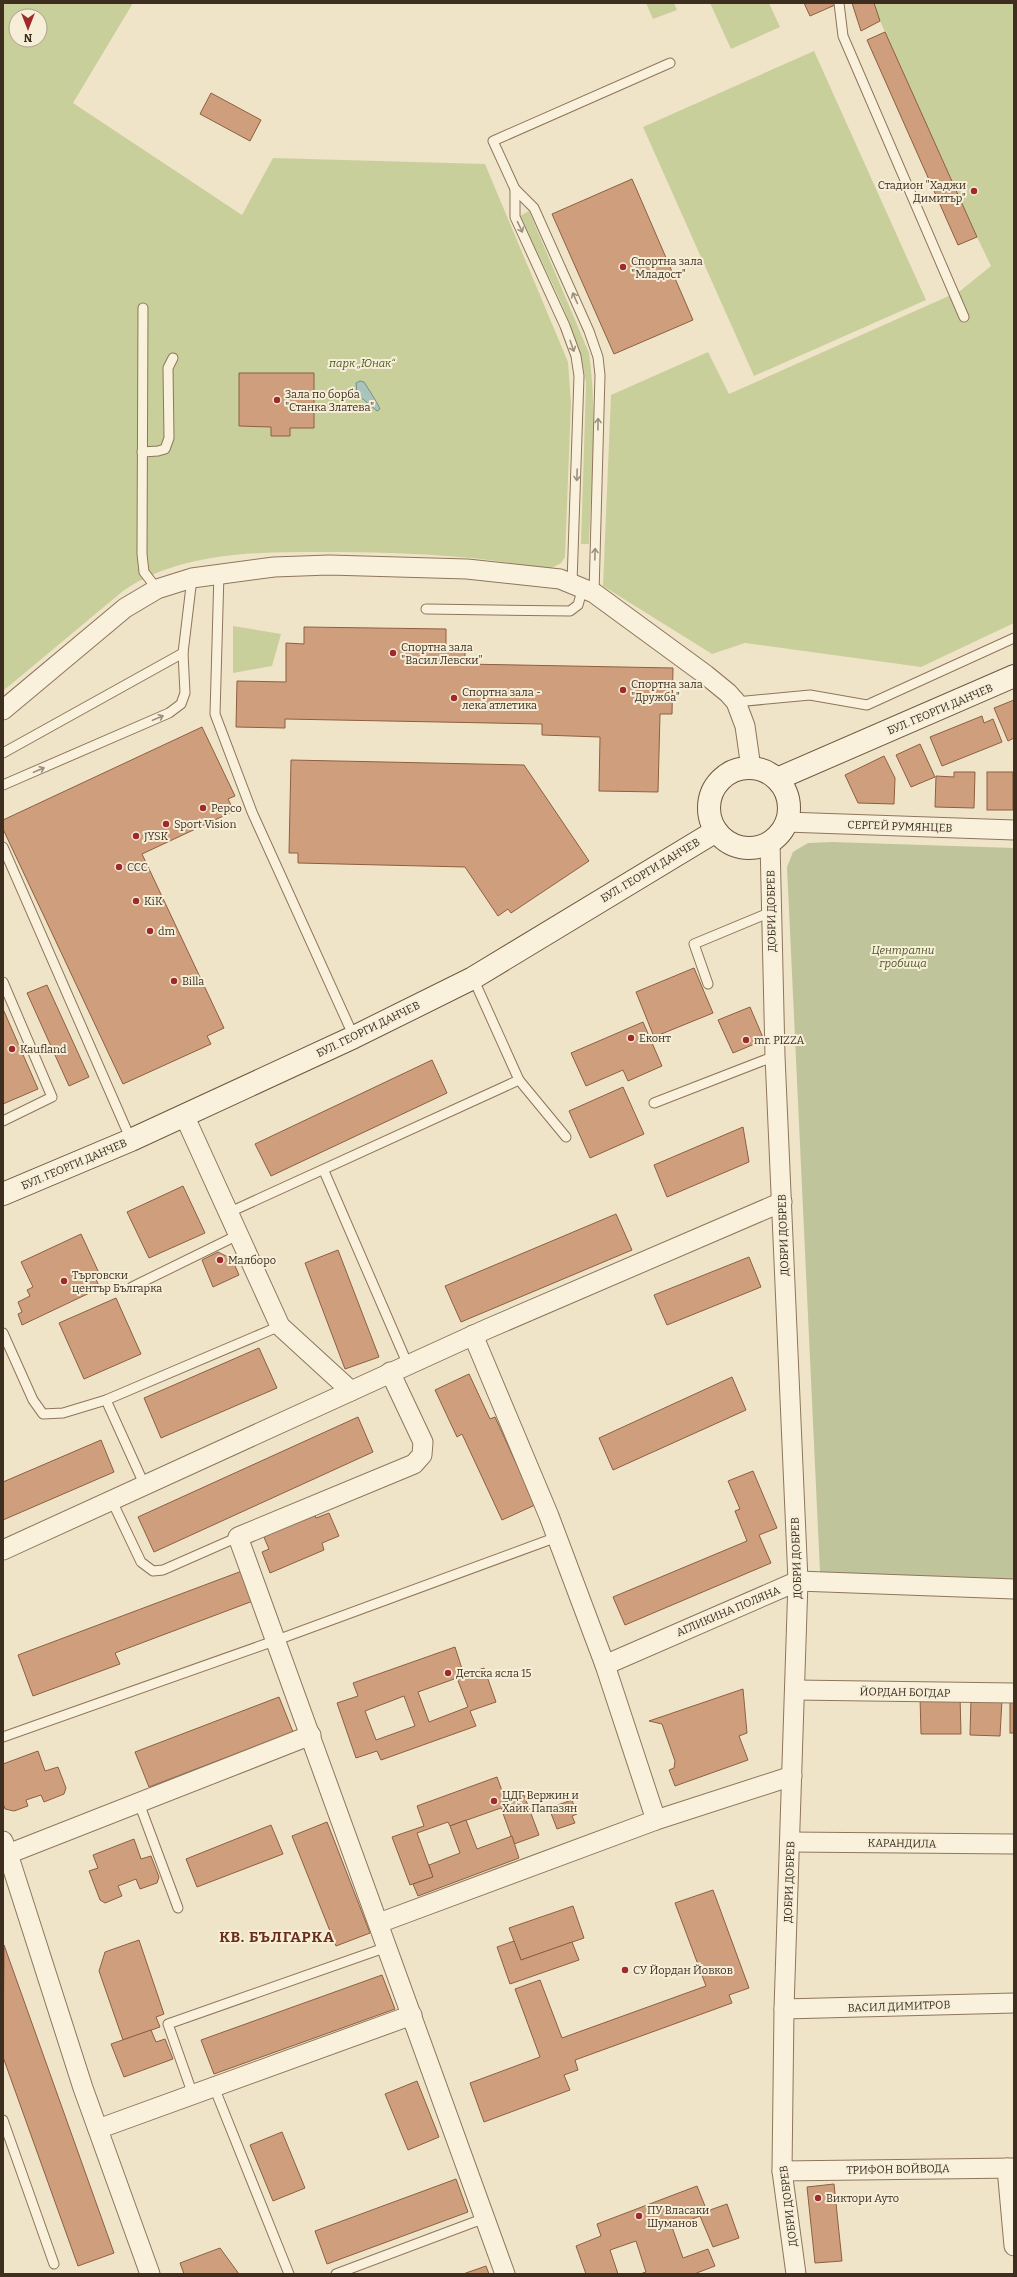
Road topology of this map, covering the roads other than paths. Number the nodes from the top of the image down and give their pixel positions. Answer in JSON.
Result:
{"nodes":[{"id":1,"x":839,"y":3,"type":"edge"},
{"id":2,"x":670,"y":63,"type":"dead end"},
{"id":3,"x":515,"y":189,"type":"junction"},
{"id":4,"x":143,"y":308,"type":"dead end"},
{"id":5,"x":964,"y":317,"type":"dead end"},
{"id":6,"x":173,"y":358,"type":"dead end"},
{"id":7,"x":142,"y":452,"type":"junction"},
{"id":8,"x":219,"y":573,"type":"junction"},
{"id":9,"x":192,"y":578,"type":"junction"},
{"id":10,"x":583,"y":588,"type":"junction"},
{"id":11,"x":157,"y":589,"type":"junction"},
{"id":12,"x":426,"y":609,"type":"dead end"},
{"id":13,"x":1014,"y":638,"type":"edge"},
{"id":14,"x":183,"y":653,"type":"junction"},
{"id":15,"x":1014,"y":676,"type":"edge"},
{"id":16,"x":736,"y":702,"type":"junction"},
{"id":17,"x":3,"y":710,"type":"edge"},
{"id":18,"x":3,"y":753,"type":"edge"},
{"id":19,"x":751,"y":768,"type":"junction"},
{"id":20,"x":777,"y":779,"type":"junction"},
{"id":21,"x":3,"y":785,"type":"edge"},
{"id":22,"x":786,"y":822,"type":"junction"},
{"id":23,"x":1014,"y":830,"type":"edge"},
{"id":24,"x":716,"y":831,"type":"junction"},
{"id":25,"x":770,"y":842,"type":"junction"},
{"id":26,"x":3,"y":848,"type":"edge"},
{"id":27,"x":771,"y":912,"type":"junction"},
{"id":28,"x":474,"y":978,"type":"junction"},
{"id":29,"x":3,"y":982,"type":"edge"},
{"id":30,"x":708,"y":984,"type":"dead end"},
{"id":31,"x":354,"y":1037,"type":"junction"},
{"id":32,"x":775,"y":1056,"type":"junction"},
{"id":33,"x":518,"y":1080,"type":"junction"},
{"id":34,"x":654,"y":1102,"type":"dead end"},
{"id":35,"x":184,"y":1115,"type":"junction"},
{"id":36,"x":3,"y":1120,"type":"edge"},
{"id":37,"x":566,"y":1137,"type":"dead end"},
{"id":38,"x":131,"y":1140,"type":"junction"},
{"id":39,"x":324,"y":1171,"type":"junction"},
{"id":40,"x":3,"y":1194,"type":"edge"},
{"id":41,"x":782,"y":1202,"type":"junction"},
{"id":42,"x":230,"y":1212,"type":"junction"},
{"id":43,"x":240,"y":1234,"type":"junction"},
{"id":44,"x":132,"y":1287,"type":"dead end"},
{"id":45,"x":280,"y":1326,"type":"junction"},
{"id":46,"x":3,"y":1333,"type":"edge"},
{"id":47,"x":474,"y":1335,"type":"junction"},
{"id":48,"x":408,"y":1365,"type":"junction"},
{"id":49,"x":390,"y":1372,"type":"junction"},
{"id":50,"x":351,"y":1391,"type":"junction"},
{"id":51,"x":106,"y":1400,"type":"junction"},
{"id":52,"x":144,"y":1484,"type":"junction"},
{"id":53,"x":111,"y":1499,"type":"junction"},
{"id":54,"x":238,"y":1537,"type":"junction"},
{"id":55,"x":557,"y":1537,"type":"junction"},
{"id":56,"x":3,"y":1550,"type":"edge"},
{"id":57,"x":798,"y":1581,"type":"junction"},
{"id":58,"x":1014,"y":1589,"type":"edge"},
{"id":59,"x":277,"y":1640,"type":"junction"},
{"id":60,"x":605,"y":1665,"type":"junction"},
{"id":61,"x":795,"y":1690,"type":"junction"},
{"id":62,"x":1014,"y":1693,"type":"edge"},
{"id":63,"x":311,"y":1735,"type":"junction"},
{"id":64,"x":3,"y":1737,"type":"edge"},
{"id":65,"x":792,"y":1776,"type":"junction"},
{"id":66,"x":139,"y":1803,"type":"junction"},
{"id":67,"x":656,"y":1820,"type":"junction"},
{"id":68,"x":790,"y":1842,"type":"junction"},
{"id":69,"x":1014,"y":1844,"type":"edge"},
{"id":70,"x":5,"y":1850,"type":"edge"},
{"id":71,"x":178,"y":1908,"type":"dead end"},
{"id":72,"x":379,"y":1923,"type":"junction"},
{"id":73,"x":388,"y":1947,"type":"junction"},
{"id":74,"x":1014,"y":2002,"type":"edge"},
{"id":75,"x":784,"y":2009,"type":"junction"},
{"id":76,"x":412,"y":2015,"type":"junction"},
{"id":77,"x":214,"y":2087,"type":"junction"},
{"id":78,"x":193,"y":2095,"type":"junction"},
{"id":79,"x":3,"y":2120,"type":"edge"},
{"id":80,"x":98,"y":2129,"type":"junction"},
{"id":81,"x":1011,"y":2168,"type":"edge"},
{"id":82,"x":782,"y":2171,"type":"junction"},
{"id":83,"x":485,"y":2218,"type":"junction"},
{"id":84,"x":1014,"y":2246,"type":"edge"},
{"id":85,"x":54,"y":2264,"type":"dead end"},
{"id":86,"x":150,"y":2274,"type":"edge"},
{"id":87,"x":289,"y":2274,"type":"edge"},
{"id":88,"x":336,"y":2274,"type":"edge"},
{"id":89,"x":505,"y":2274,"type":"edge"},
{"id":90,"x":796,"y":2274,"type":"edge"}],
"edges":[{"from":1,"to":5,"type":"lane"},
{"from":2,"to":3,"type":"lane"},
{"from":3,"to":10,"type":"lane","one_way":true},
{"from":10,"to":3,"type":"lane","one_way":true},
{"from":4,"to":7,"type":"lane"},
{"from":6,"to":7,"type":"lane"},
{"from":7,"to":11,"type":"lane"},
{"from":8,"to":9,"type":"street"},
{"from":8,"to":10,"type":"street"},
{"from":8,"to":31,"type":"lane"},
{"from":9,"to":11,"type":"street"},
{"from":9,"to":14,"type":"lane"},
{"from":10,"to":12,"type":"lane"},
{"from":10,"to":16,"type":"street"},
{"from":11,"to":17,"type":"street"},
{"from":13,"to":16,"type":"lane"},
{"from":14,"to":18,"type":"lane"},
{"from":21,"to":14,"type":"lane","one_way":true},
{"from":15,"to":20,"type":"main road","name":"БУЛ. ГЕОРГИ ДАНЧЕВ"},
{"from":16,"to":19,"type":"street"},
{"from":19,"to":20,"type":"main road"},
{"from":19,"to":24,"type":"main road"},
{"from":20,"to":22,"type":"main road"},
{"from":22,"to":23,"type":"street","name":"СЕРГЕЙ РУМЯНЦЕВ"},
{"from":22,"to":25,"type":"main road"},
{"from":24,"to":25,"type":"main road"},
{"from":24,"to":28,"type":"main road","name":"БУЛ. ГЕОРГИ ДАНЧЕВ"},
{"from":25,"to":27,"type":"street","name":"ДОБРИ ДОБРЕВ"},
{"from":26,"to":38,"type":"lane"},
{"from":27,"to":30,"type":"lane"},
{"from":27,"to":32,"type":"street","name":"ДОБРИ ДОБРЕВ"},
{"from":28,"to":31,"type":"main road","name":"БУЛ. ГЕОРГИ ДАНЧЕВ"},
{"from":28,"to":33,"type":"lane"},
{"from":29,"to":36,"type":"lane"},
{"from":31,"to":35,"type":"main road","name":"БУЛ. ГЕОРГИ ДАНЧЕВ"},
{"from":32,"to":34,"type":"lane"},
{"from":32,"to":41,"type":"street","name":"ДОБРИ ДОБРЕВ"},
{"from":33,"to":37,"type":"lane"},
{"from":33,"to":39,"type":"lane"},
{"from":35,"to":38,"type":"main road","name":"БУЛ. ГЕОРГИ ДАНЧЕВ"},
{"from":35,"to":42,"type":"street"},
{"from":38,"to":40,"type":"main road","name":"БУЛ. ГЕОРГИ ДАНЧЕВ"},
{"from":39,"to":42,"type":"lane"},
{"from":39,"to":48,"type":"lane"},
{"from":41,"to":47,"type":"street"},
{"from":41,"to":57,"type":"street","name":"ДОБРИ ДОБРЕВ"},
{"from":42,"to":43,"type":"street"},
{"from":43,"to":44,"type":"lane"},
{"from":43,"to":45,"type":"street"},
{"from":45,"to":50,"type":"street"},
{"from":45,"to":51,"type":"lane"},
{"from":46,"to":51,"type":"lane"},
{"from":47,"to":48,"type":"street"},
{"from":47,"to":55,"type":"street"},
{"from":48,"to":49,"type":"street"},
{"from":49,"to":50,"type":"street"},
{"from":49,"to":54,"type":"street"},
{"from":50,"to":52,"type":"street"},
{"from":51,"to":52,"type":"lane"},
{"from":52,"to":53,"type":"street"},
{"from":53,"to":54,"type":"lane"},
{"from":53,"to":56,"type":"street"},
{"from":54,"to":59,"type":"street"},
{"from":55,"to":59,"type":"lane"},
{"from":55,"to":60,"type":"street"},
{"from":57,"to":58,"type":"street","name":"АГЛИКИНА ПОЛЯНА"},
{"from":57,"to":60,"type":"street","name":"АГЛИКИНА ПОЛЯНА"},
{"from":57,"to":61,"type":"street","name":"ДОБРИ ДОБРЕВ"},
{"from":59,"to":63,"type":"street"},
{"from":59,"to":64,"type":"lane"},
{"from":60,"to":67,"type":"street"},
{"from":61,"to":62,"type":"street","name":"ЙОРДАН БОГДАР"},
{"from":61,"to":65,"type":"street","name":"ДОБРИ ДОБРЕВ"},
{"from":63,"to":66,"type":"street"},
{"from":63,"to":72,"type":"street"},
{"from":65,"to":67,"type":"street"},
{"from":65,"to":68,"type":"street","name":"ДОБРИ ДОБРЕВ"},
{"from":66,"to":70,"type":"street"},
{"from":66,"to":71,"type":"lane"},
{"from":67,"to":72,"type":"street"},
{"from":68,"to":69,"type":"street","name":"КАРАНДИЛА"},
{"from":68,"to":75,"type":"street","name":"ДОБРИ ДОБРЕВ"},
{"from":70,"to":80,"type":"street"},
{"from":72,"to":73,"type":"street"},
{"from":73,"to":76,"type":"street"},
{"from":73,"to":78,"type":"lane"},
{"from":74,"to":75,"type":"street","name":"ВАСИЛ ДИМИТРОВ"},
{"from":75,"to":82,"type":"street","name":"ДОБРИ ДОБРЕВ"},
{"from":76,"to":77,"type":"street"},
{"from":76,"to":83,"type":"street"},
{"from":77,"to":78,"type":"street"},
{"from":77,"to":87,"type":"lane"},
{"from":78,"to":80,"type":"street"},
{"from":79,"to":85,"type":"lane"},
{"from":80,"to":86,"type":"street"},
{"from":81,"to":82,"type":"street","name":"ТРИФОН ВОЙВОДА"},
{"from":81,"to":84,"type":"street"},
{"from":82,"to":90,"type":"street","name":"ДОБРИ ДОБРЕВ"},
{"from":83,"to":88,"type":"lane"},
{"from":83,"to":89,"type":"street"}]}
